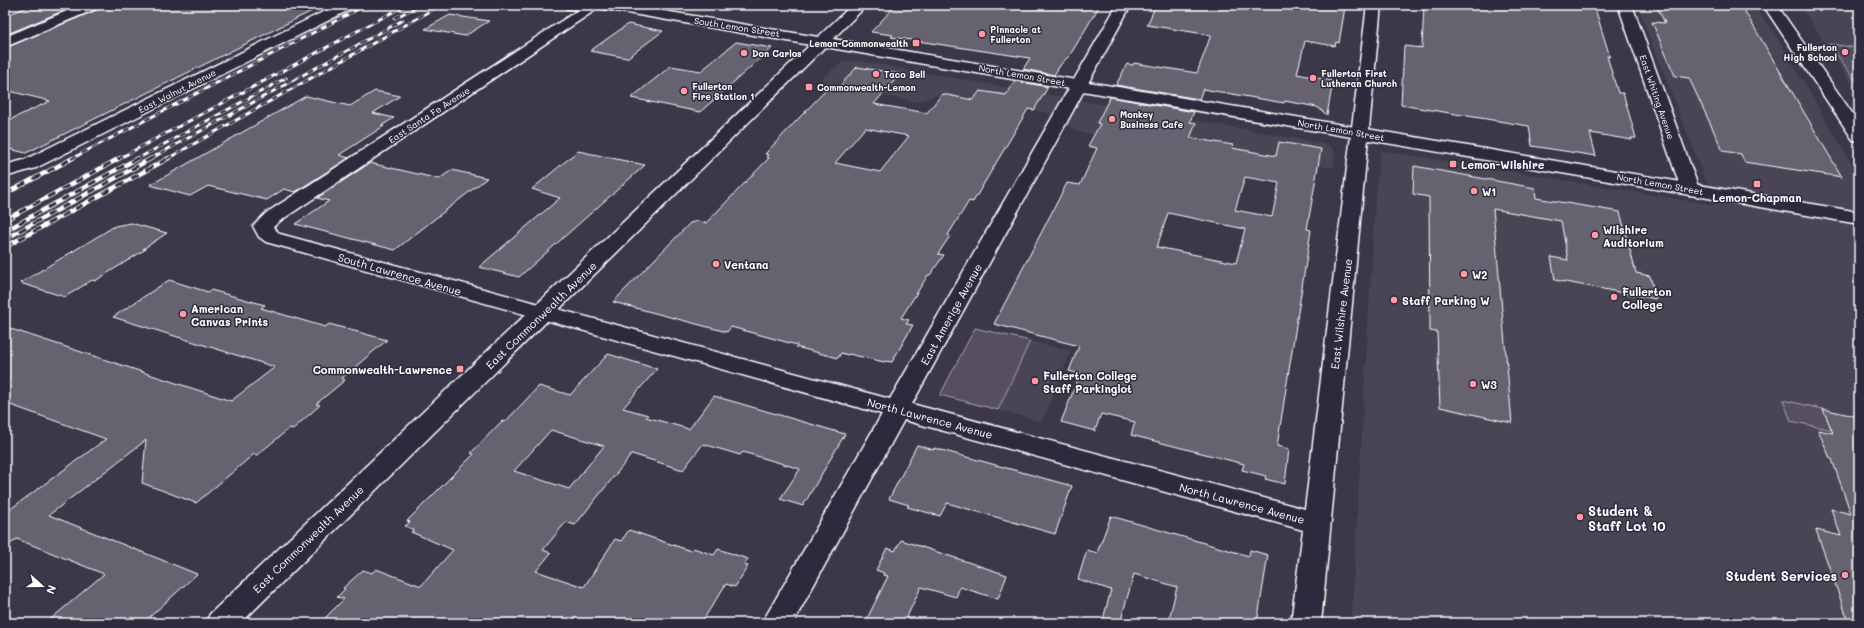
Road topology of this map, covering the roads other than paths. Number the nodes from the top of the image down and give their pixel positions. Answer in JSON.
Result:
{"nodes":[{"id":1,"x":93,"y":5,"type":"edge"},
{"id":2,"x":348,"y":5,"type":"edge"},
{"id":3,"x":571,"y":5,"type":"edge"},
{"id":4,"x":581,"y":5,"type":"edge"},
{"id":5,"x":596,"y":5,"type":"edge"},
{"id":6,"x":604,"y":5,"type":"edge"},
{"id":7,"x":860,"y":5,"type":"edge"},
{"id":8,"x":1124,"y":5,"type":"edge"},
{"id":9,"x":1374,"y":5,"type":"edge"},
{"id":10,"x":1625,"y":5,"type":"edge"},
{"id":11,"x":1770,"y":5,"type":"edge"},
{"id":12,"x":823,"y":41,"type":"junction"},
{"id":13,"x":5,"y":42,"type":"edge"},
{"id":14,"x":1080,"y":85,"type":"junction"},
{"id":15,"x":1361,"y":133,"type":"junction"},
{"id":16,"x":1859,"y":136,"type":"edge"},
{"id":17,"x":5,"y":171,"type":"edge"},
{"id":18,"x":1690,"y":189,"type":"junction"},
{"id":19,"x":1859,"y":218,"type":"edge"},
{"id":20,"x":263,"y":226,"type":"joint"},
{"id":21,"x":542,"y":313,"type":"junction"},
{"id":22,"x":897,"y":409,"type":"junction"},
{"id":23,"x":1317,"y":523,"type":"junction"},
{"id":24,"x":221,"y":623,"type":"edge"},
{"id":25,"x":777,"y":623,"type":"edge"},
{"id":26,"x":1306,"y":623,"type":"edge"}],
"edges":[{"from":1,"to":13,"type":"street"},
{"from":2,"to":17,"type":"street","name":"East Walnut Avenue"},
{"from":3,"to":4,"type":"street"},
{"from":5,"to":20,"type":"street","name":"East Santa Fe Avenue"},
{"from":6,"to":12,"type":"street","name":"South Lemon Street"},
{"from":7,"to":12,"type":"street","name":"East Commonwealth Avenue"},
{"from":8,"to":14,"type":"street","name":"East Amerige Avenue"},
{"from":9,"to":15,"type":"street","name":"East Wilshire Avenue"},
{"from":10,"to":18,"type":"street","name":"East Whiting Avenue"},
{"from":11,"to":16,"type":"street"},
{"from":12,"to":14,"type":"street","name":"North Lemon Street"},
{"from":12,"to":21,"type":"street","name":"East Commonwealth Avenue"},
{"from":14,"to":15,"type":"street","name":"North Lemon Street"},
{"from":14,"to":22,"type":"street","name":"East Amerige Avenue"},
{"from":15,"to":18,"type":"street","name":"North Lemon Street"},
{"from":15,"to":23,"type":"street","name":"East Wilshire Avenue"},
{"from":18,"to":19,"type":"street","name":"North Lemon Street"},
{"from":20,"to":21,"type":"street","name":"South Lawrence Avenue"},
{"from":21,"to":22,"type":"street","name":"North Lawrence Avenue"},
{"from":21,"to":24,"type":"street","name":"East Commonwealth Avenue"},
{"from":22,"to":23,"type":"street","name":"North Lawrence Avenue"},
{"from":22,"to":25,"type":"street","name":"East Amerige Avenue"},
{"from":23,"to":26,"type":"street","name":"East Wilshire Avenue"}]}
